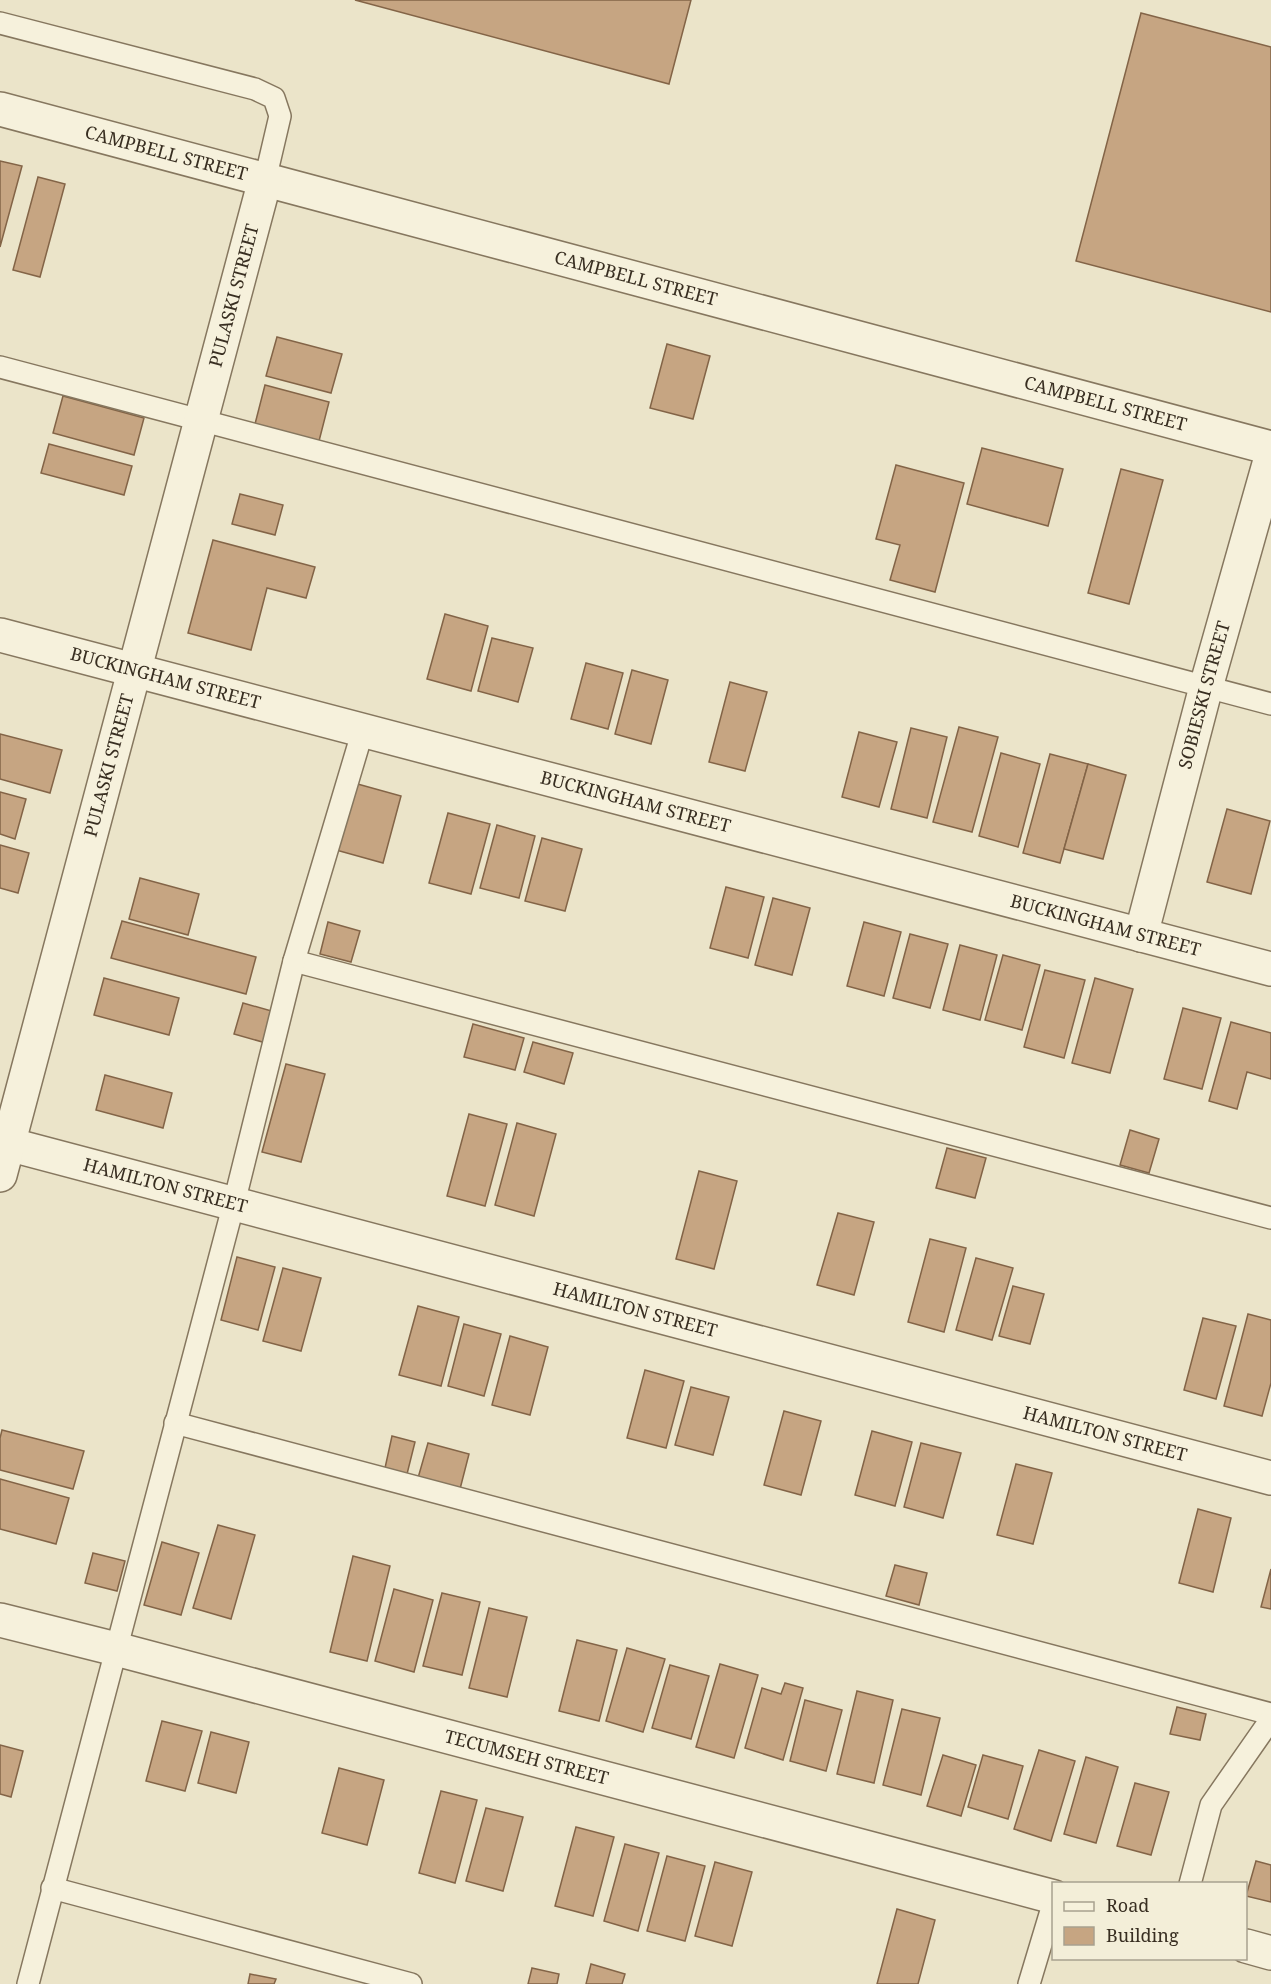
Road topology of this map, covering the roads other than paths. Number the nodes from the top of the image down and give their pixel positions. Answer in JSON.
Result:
{"nodes":[{"id":1,"x":0,"y":23,"type":"edge"},
{"id":2,"x":0,"y":109,"type":"edge"},
{"id":3,"x":265,"y":180,"type":"junction"},
{"id":4,"x":0,"y":367,"type":"edge"},
{"id":5,"x":201,"y":419,"type":"junction"},
{"id":6,"x":1271,"y":448,"type":"edge"},
{"id":7,"x":1271,"y":457,"type":"edge"},
{"id":8,"x":0,"y":635,"type":"edge"},
{"id":9,"x":135,"y":671,"type":"junction"},
{"id":10,"x":1206,"y":687,"type":"junction"},
{"id":11,"x":1271,"y":704,"type":"edge"},
{"id":12,"x":363,"y":730,"type":"junction"},
{"id":13,"x":1141,"y":935,"type":"junction"},
{"id":14,"x":294,"y":961,"type":"junction"},
{"id":15,"x":1271,"y":969,"type":"edge"},
{"id":16,"x":3,"y":1153,"type":"edge"},
{"id":17,"x":234,"y":1203,"type":"junction"},
{"id":18,"x":1271,"y":1218,"type":"edge"},
{"id":19,"x":175,"y":1424,"type":"junction"},
{"id":20,"x":1271,"y":1478,"type":"edge"},
{"id":21,"x":0,"y":1620,"type":"edge"},
{"id":22,"x":116,"y":1649,"type":"junction"},
{"id":23,"x":1271,"y":1714,"type":"edge"},
{"id":24,"x":1271,"y":1719,"type":"edge"},
{"id":25,"x":1191,"y":1882,"type":"edge"},
{"id":26,"x":52,"y":1887,"type":"junction"},
{"id":27,"x":1052,"y":1899,"type":"edge"},
{"id":28,"x":1052,"y":1903,"type":"edge"},
{"id":29,"x":1247,"y":1947,"type":"edge"},
{"id":30,"x":1271,"y":1953,"type":"edge"},
{"id":31,"x":28,"y":1984,"type":"edge"},
{"id":32,"x":411,"y":1984,"type":"edge"},
{"id":33,"x":1029,"y":1984,"type":"edge"}],
"edges":[{"from":1,"to":3,"type":"lane"},
{"from":2,"to":3,"type":"street","name":"CAMPBELL STREET"},
{"from":3,"to":5,"type":"street","name":"PULASKI STREET"},
{"from":3,"to":6,"type":"street","name":"CAMPBELL STREET"},
{"from":4,"to":5,"type":"lane"},
{"from":5,"to":9,"type":"street","name":"PULASKI STREET"},
{"from":5,"to":10,"type":"lane"},
{"from":7,"to":10,"type":"street","name":"SOBIESKI STREET"},
{"from":8,"to":9,"type":"street","name":"BUCKINGHAM STREET"},
{"from":9,"to":12,"type":"street","name":"BUCKINGHAM STREET"},
{"from":9,"to":16,"type":"street","name":"PULASKI STREET"},
{"from":10,"to":11,"type":"lane"},
{"from":10,"to":13,"type":"street","name":"SOBIESKI STREET"},
{"from":12,"to":13,"type":"street","name":"BUCKINGHAM STREET"},
{"from":12,"to":14,"type":"lane"},
{"from":13,"to":15,"type":"street","name":"BUCKINGHAM STREET"},
{"from":14,"to":17,"type":"lane"},
{"from":14,"to":18,"type":"lane"},
{"from":16,"to":17,"type":"street","name":"HAMILTON STREET"},
{"from":17,"to":19,"type":"lane"},
{"from":17,"to":20,"type":"street","name":"HAMILTON STREET"},
{"from":19,"to":22,"type":"lane"},
{"from":19,"to":23,"type":"lane"},
{"from":21,"to":22,"type":"street","name":"TECUMSEH STREET"},
{"from":22,"to":26,"type":"lane"},
{"from":22,"to":27,"type":"street","name":"TECUMSEH STREET"},
{"from":24,"to":25,"type":"lane"},
{"from":26,"to":31,"type":"lane"},
{"from":26,"to":32,"type":"lane"},
{"from":28,"to":33,"type":"lane"},
{"from":29,"to":30,"type":"street"}]}
